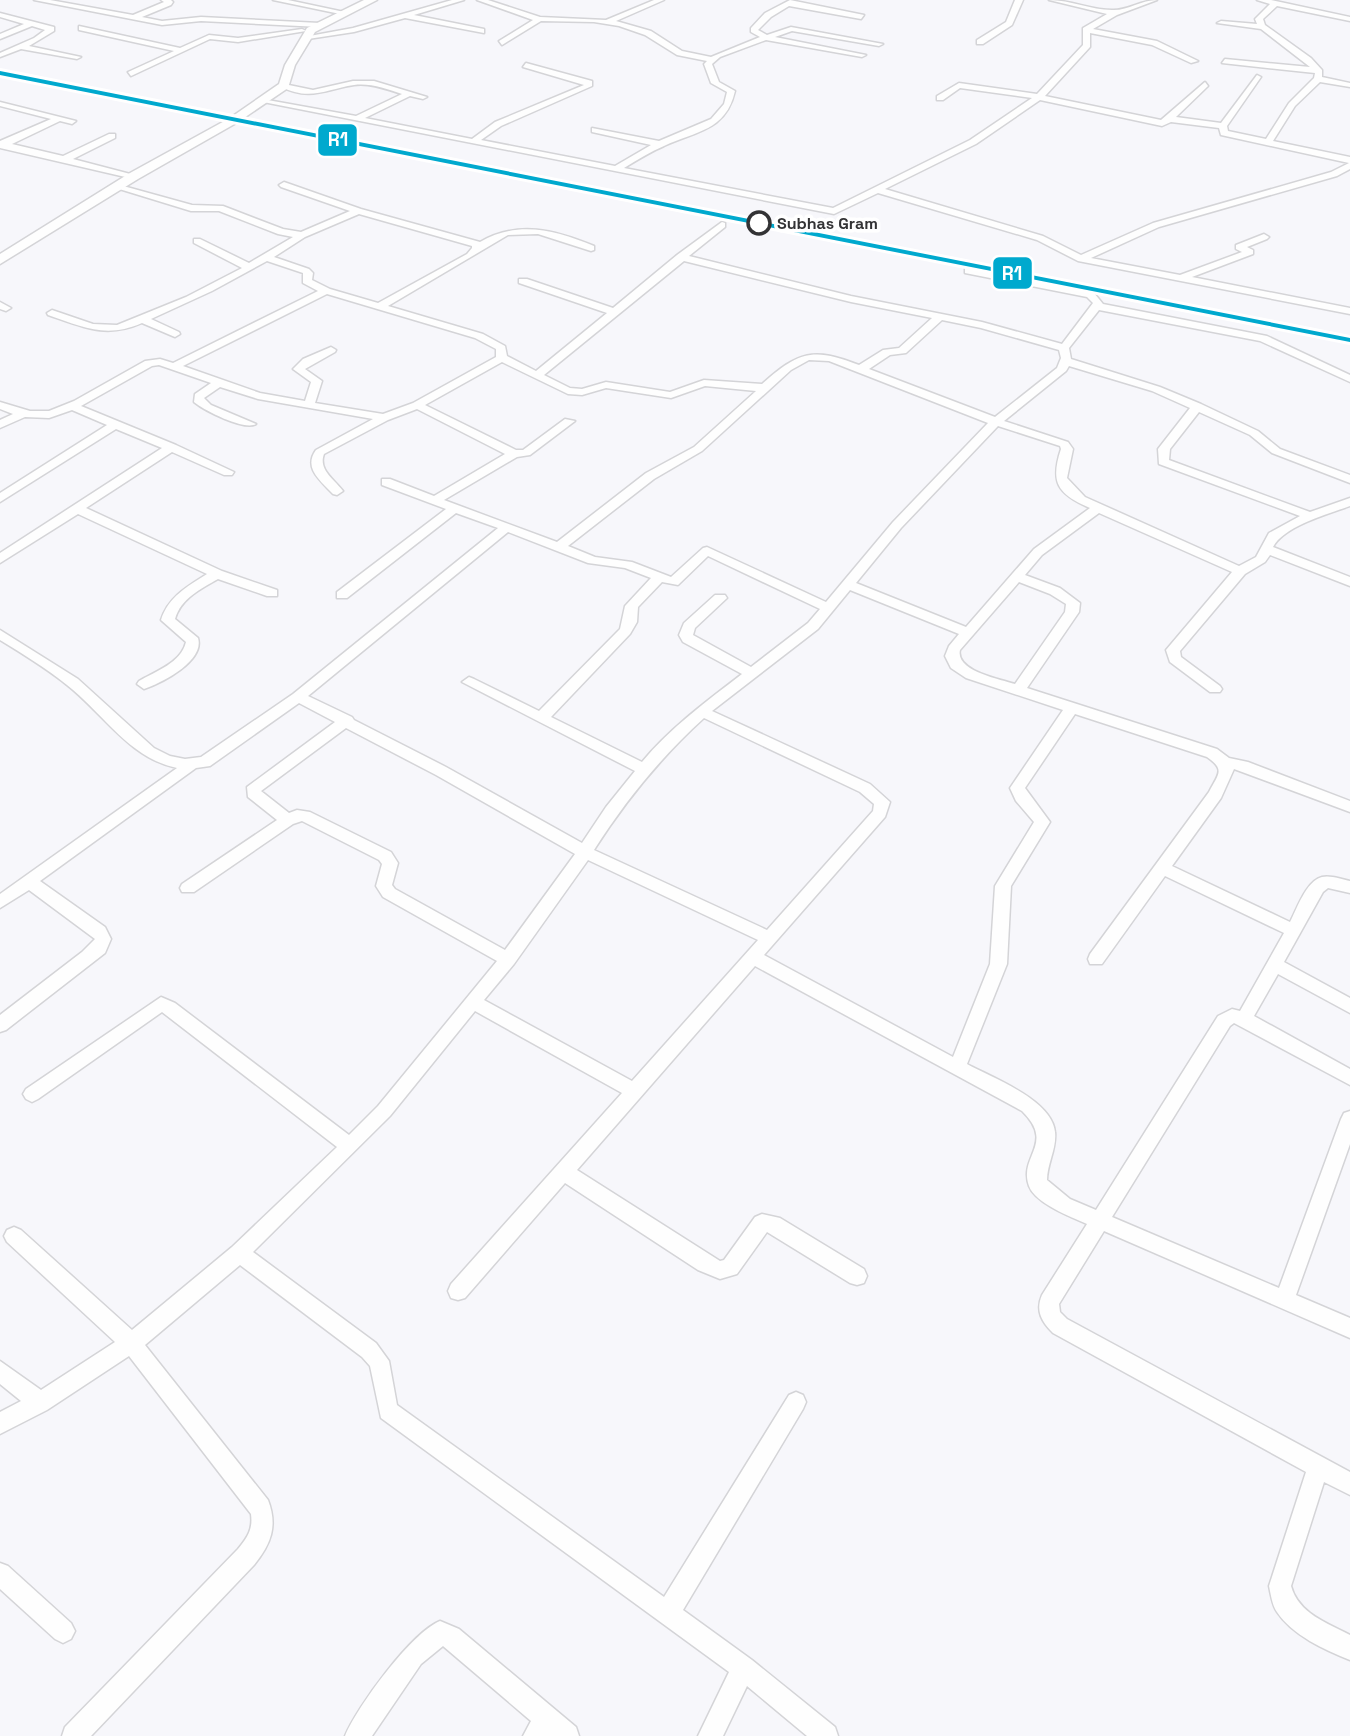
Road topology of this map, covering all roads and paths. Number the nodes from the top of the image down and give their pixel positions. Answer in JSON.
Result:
{"nodes":[{"id":1,"x":38,"y":0,"type":"edge"},
{"id":2,"x":165,"y":0,"type":"edge"},
{"id":3,"x":277,"y":0,"type":"edge"},
{"id":4,"x":372,"y":0,"type":"edge"},
{"id":5,"x":460,"y":0,"type":"edge"},
{"id":6,"x":481,"y":0,"type":"edge"},
{"id":7,"x":660,"y":0,"type":"edge"},
{"id":8,"x":1019,"y":0,"type":"edge"},
{"id":9,"x":1052,"y":0,"type":"edge"},
{"id":10,"x":1153,"y":0,"type":"edge"},
{"id":11,"x":1261,"y":0,"type":"edge"},
{"id":12,"x":792,"y":2,"type":"edge"},
{"id":13,"x":1274,"y":4,"type":"junction"},
{"id":14,"x":345,"y":13,"type":"junction"},
{"id":15,"x":1114,"y":13,"type":"junction"},
{"id":16,"x":0,"y":15,"type":"edge"},
{"id":17,"x":405,"y":16,"type":"junction"},
{"id":18,"x":861,"y":16,"type":"dead end"},
{"id":19,"x":133,"y":18,"type":"junction"},
{"id":20,"x":539,"y":19,"type":"junction"},
{"id":21,"x":1350,"y":19,"type":"edge"},
{"id":22,"x":606,"y":22,"type":"junction"},
{"id":23,"x":33,"y":23,"type":"junction"},
{"id":24,"x":167,"y":23,"type":"junction"},
{"id":25,"x":1221,"y":23,"type":"dead end"},
{"id":26,"x":1264,"y":27,"type":"junction"},
{"id":27,"x":82,"y":28,"type":"dead end"},
{"id":28,"x":189,"y":30,"type":"dead end"},
{"id":29,"x":481,"y":30,"type":"dead end"},
{"id":30,"x":1086,"y":30,"type":"junction"},
{"id":31,"x":313,"y":31,"type":"junction"},
{"id":32,"x":199,"y":32,"type":"dead end"},
{"id":33,"x":1,"y":36,"type":"edge"},
{"id":34,"x":217,"y":37,"type":"junction"},
{"id":35,"x":765,"y":38,"type":"junction"},
{"id":36,"x":502,"y":43,"type":"dead end"},
{"id":37,"x":980,"y":43,"type":"dead end"},
{"id":38,"x":879,"y":44,"type":"dead end"},
{"id":39,"x":20,"y":47,"type":"junction"},
{"id":40,"x":180,"y":50,"type":"junction"},
{"id":41,"x":1,"y":55,"type":"edge"},
{"id":42,"x":862,"y":55,"type":"dead end"},
{"id":43,"x":77,"y":57,"type":"dead end"},
{"id":44,"x":710,"y":59,"type":"junction"},
{"id":45,"x":1194,"y":61,"type":"dead end"},
{"id":46,"x":1224,"y":61,"type":"dead end"},
{"id":47,"x":526,"y":65,"type":"dead end"},
{"id":48,"x":131,"y":74,"type":"dead end"},
{"id":49,"x":1318,"y":75,"type":"junction"},
{"id":50,"x":1257,"y":77,"type":"dead end"},
{"id":51,"x":1205,"y":84,"type":"dead end"},
{"id":52,"x":1350,"y":85,"type":"edge"},
{"id":53,"x":284,"y":86,"type":"junction"},
{"id":54,"x":410,"y":93,"type":"junction"},
{"id":55,"x":423,"y":97,"type":"dead end"},
{"id":56,"x":1039,"y":97,"type":"junction"},
{"id":57,"x":940,"y":98,"type":"dead end"},
{"id":58,"x":262,"y":101,"type":"junction"},
{"id":59,"x":0,"y":104,"type":"edge"},
{"id":60,"x":59,"y":118,"type":"junction"},
{"id":61,"x":357,"y":119,"type":"junction"},
{"id":62,"x":1170,"y":119,"type":"junction"},
{"id":63,"x":72,"y":121,"type":"dead end"},
{"id":64,"x":1223,"y":126,"type":"junction"},
{"id":65,"x":595,"y":130,"type":"dead end"},
{"id":66,"x":112,"y":136,"type":"dead end"},
{"id":67,"x":473,"y":142,"type":"junction"},
{"id":68,"x":659,"y":144,"type":"junction"},
{"id":69,"x":1267,"y":144,"type":"junction"},
{"id":70,"x":1,"y":145,"type":"edge"},
{"id":71,"x":63,"y":160,"type":"junction"},
{"id":72,"x":1350,"y":162,"type":"edge"},
{"id":73,"x":616,"y":169,"type":"junction"},
{"id":74,"x":134,"y":176,"type":"junction"},
{"id":75,"x":284,"y":185,"type":"dead end"},
{"id":76,"x":119,"y":186,"type":"junction"},
{"id":77,"x":878,"y":190,"type":"junction"},
{"id":78,"x":358,"y":211,"type":"junction"},
{"id":79,"x":722,"y":225,"type":"dead end"},
{"id":80,"x":302,"y":235,"type":"junction"},
{"id":81,"x":1264,"y":237,"type":"dead end"},
{"id":82,"x":197,"y":241,"type":"dead end"},
{"id":83,"x":477,"y":248,"type":"junction"},
{"id":84,"x":591,"y":248,"type":"dead end"},
{"id":85,"x":680,"y":257,"type":"junction"},
{"id":86,"x":267,"y":258,"type":"junction"},
{"id":87,"x":0,"y":260,"type":"edge"},
{"id":88,"x":1081,"y":260,"type":"junction"},
{"id":89,"x":248,"y":267,"type":"junction"},
{"id":90,"x":968,"y":271,"type":"dead end"},
{"id":91,"x":1179,"y":278,"type":"junction"},
{"id":92,"x":523,"y":282,"type":"dead end"},
{"id":93,"x":326,"y":292,"type":"junction"},
{"id":94,"x":381,"y":306,"type":"junction"},
{"id":95,"x":1096,"y":306,"type":"junction"},
{"id":96,"x":1348,"y":309,"type":"edge"},
{"id":97,"x":613,"y":312,"type":"junction"},
{"id":98,"x":52,"y":313,"type":"dead end"},
{"id":99,"x":938,"y":318,"type":"junction"},
{"id":100,"x":141,"y":319,"type":"junction"},
{"id":101,"x":175,"y":334,"type":"dead end"},
{"id":102,"x":331,"y":350,"type":"dead end"},
{"id":103,"x":1064,"y":355,"type":"junction"},
{"id":104,"x":502,"y":358,"type":"junction"},
{"id":105,"x":176,"y":366,"type":"junction"},
{"id":106,"x":860,"y":369,"type":"junction"},
{"id":107,"x":537,"y":375,"type":"junction"},
{"id":108,"x":1350,"y":379,"type":"edge"},
{"id":109,"x":219,"y":382,"type":"junction"},
{"id":110,"x":765,"y":388,"type":"junction"},
{"id":111,"x":309,"y":404,"type":"junction"},
{"id":112,"x":417,"y":404,"type":"junction"},
{"id":113,"x":0,"y":405,"type":"edge"},
{"id":114,"x":71,"y":407,"type":"junction"},
{"id":115,"x":1197,"y":407,"type":"junction"},
{"id":116,"x":24,"y":412,"type":"junction"},
{"id":117,"x":384,"y":418,"type":"junction"},
{"id":118,"x":569,"y":421,"type":"dead end"},
{"id":119,"x":996,"y":422,"type":"junction"},
{"id":120,"x":116,"y":424,"type":"junction"},
{"id":121,"x":250,"y":424,"type":"dead end"},
{"id":122,"x":0,"y":425,"type":"edge"},
{"id":123,"x":172,"y":447,"type":"junction"},
{"id":124,"x":514,"y":454,"type":"junction"},
{"id":125,"x":228,"y":472,"type":"dead end"},
{"id":126,"x":1350,"y":479,"type":"edge"},
{"id":127,"x":386,"y":482,"type":"dead end"},
{"id":128,"x":337,"y":491,"type":"dead end"},
{"id":129,"x":0,"y":498,"type":"edge"},
{"id":130,"x":435,"y":500,"type":"junction"},
{"id":131,"x":1350,"y":502,"type":"edge"},
{"id":132,"x":455,"y":508,"type":"junction"},
{"id":133,"x":1098,"y":508,"type":"junction"},
{"id":134,"x":77,"y":509,"type":"junction"},
{"id":135,"x":1310,"y":516,"type":"junction"},
{"id":136,"x":506,"y":528,"type":"junction"},
{"id":137,"x":560,"y":546,"type":"junction"},
{"id":138,"x":1267,"y":549,"type":"junction"},
{"id":139,"x":0,"y":559,"type":"edge"},
{"id":140,"x":1240,"y":571,"type":"junction"},
{"id":141,"x":217,"y":573,"type":"junction"},
{"id":142,"x":1017,"y":576,"type":"junction"},
{"id":143,"x":660,"y":577,"type":"junction"},
{"id":144,"x":1350,"y":582,"type":"edge"},
{"id":145,"x":848,"y":584,"type":"junction"},
{"id":146,"x":272,"y":593,"type":"dead end"},
{"id":147,"x":342,"y":595,"type":"dead end"},
{"id":148,"x":720,"y":598,"type":"dead end"},
{"id":149,"x":829,"y":608,"type":"junction"},
{"id":150,"x":0,"y":634,"type":"edge"},
{"id":151,"x":968,"y":634,"type":"junction"},
{"id":152,"x":752,"y":674,"type":"junction"},
{"id":153,"x":469,"y":682,"type":"dead end"},
{"id":154,"x":144,"y":684,"type":"dead end"},
{"id":155,"x":1215,"y":689,"type":"dead end"},
{"id":156,"x":1018,"y":690,"type":"junction"},
{"id":157,"x":299,"y":697,"type":"junction"},
{"id":158,"x":1072,"y":707,"type":"junction"},
{"id":159,"x":702,"y":712,"type":"junction"},
{"id":160,"x":542,"y":717,"type":"junction"},
{"id":161,"x":347,"y":720,"type":"junction"},
{"id":162,"x":1225,"y":762,"type":"junction"},
{"id":163,"x":189,"y":767,"type":"junction"},
{"id":164,"x":644,"y":769,"type":"junction"},
{"id":165,"x":1350,"y":807,"type":"edge"},
{"id":166,"x":288,"y":820,"type":"junction"},
{"id":167,"x":585,"y":852,"type":"junction"},
{"id":168,"x":1162,"y":868,"type":"junction"},
{"id":169,"x":28,"y":881,"type":"junction"},
{"id":170,"x":1350,"y":887,"type":"edge"},
{"id":171,"x":188,"y":888,"type":"dead end"},
{"id":172,"x":0,"y":902,"type":"edge"},
{"id":173,"x":1292,"y":930,"type":"junction"},
{"id":174,"x":770,"y":938,"type":"junction"},
{"id":175,"x":753,"y":957,"type":"junction"},
{"id":176,"x":508,"y":959,"type":"junction"},
{"id":177,"x":1096,"y":959,"type":"dead end"},
{"id":178,"x":1275,"y":964,"type":"junction"},
{"id":179,"x":473,"y":1002,"type":"junction"},
{"id":180,"x":1350,"y":1006,"type":"edge"},
{"id":181,"x":1244,"y":1019,"type":"junction"},
{"id":182,"x":0,"y":1026,"type":"edge"},
{"id":183,"x":957,"y":1067,"type":"junction"},
{"id":184,"x":1350,"y":1078,"type":"edge"},
{"id":185,"x":635,"y":1091,"type":"junction"},
{"id":186,"x":32,"y":1094,"type":"dead end"},
{"id":187,"x":1350,"y":1119,"type":"edge"},
{"id":188,"x":350,"y":1146,"type":"junction"},
{"id":189,"x":564,"y":1172,"type":"junction"},
{"id":190,"x":1102,"y":1221,"type":"junction"},
{"id":191,"x":14,"y":1236,"type":"dead end"},
{"id":192,"x":239,"y":1253,"type":"junction"},
{"id":193,"x":857,"y":1276,"type":"dead end"},
{"id":194,"x":458,"y":1291,"type":"dead end"},
{"id":195,"x":1284,"y":1301,"type":"junction"},
{"id":196,"x":1350,"y":1328,"type":"edge"},
{"id":197,"x":131,"y":1343,"type":"junction"},
{"id":198,"x":0,"y":1371,"type":"edge"},
{"id":199,"x":796,"y":1402,"type":"dead end"},
{"id":200,"x":40,"y":1403,"type":"junction"},
{"id":201,"x":0,"y":1423,"type":"edge"},
{"id":202,"x":1318,"y":1467,"type":"junction"},
{"id":203,"x":1350,"y":1484,"type":"edge"},
{"id":204,"x":0,"y":1574,"type":"edge"},
{"id":205,"x":668,"y":1612,"type":"junction"},
{"id":206,"x":63,"y":1631,"type":"dead end"},
{"id":207,"x":1350,"y":1648,"type":"edge"},
{"id":208,"x":744,"y":1668,"type":"junction"},
{"id":209,"x":540,"y":1727,"type":"edge"},
{"id":210,"x":74,"y":1736,"type":"edge"},
{"id":211,"x":357,"y":1736,"type":"edge"},
{"id":212,"x":567,"y":1736,"type":"edge"},
{"id":213,"x":709,"y":1736,"type":"edge"},
{"id":214,"x":826,"y":1736,"type":"edge"}],
"edges":[{"from":1,"to":19,"type":"street"},
{"from":2,"to":19,"type":"street"},
{"from":3,"to":14,"type":"street"},
{"from":4,"to":14,"type":"main road"},
{"from":5,"to":17,"type":"street"},
{"from":6,"to":20,"type":"street"},
{"from":7,"to":22,"type":"street"},
{"from":8,"to":37,"type":"street"},
{"from":9,"to":15,"type":"street"},
{"from":10,"to":15,"type":"street"},
{"from":11,"to":13,"type":"street"},
{"from":12,"to":18,"type":"street"},
{"from":12,"to":35,"type":"street"},
{"from":13,"to":21,"type":"street"},
{"from":13,"to":26,"type":"street"},
{"from":14,"to":31,"type":"main road"},
{"from":15,"to":30,"type":"street"},
{"from":16,"to":23,"type":"street"},
{"from":17,"to":29,"type":"street"},
{"from":17,"to":31,"type":"street"},
{"from":19,"to":24,"type":"street"},
{"from":20,"to":22,"type":"street"},
{"from":20,"to":36,"type":"street"},
{"from":22,"to":44,"type":"street"},
{"from":23,"to":33,"type":"street"},
{"from":23,"to":39,"type":"street"},
{"from":24,"to":28,"type":"street"},
{"from":24,"to":31,"type":"street"},
{"from":25,"to":26,"type":"street"},
{"from":26,"to":49,"type":"street"},
{"from":27,"to":40,"type":"street"},
{"from":30,"to":45,"type":"street"},
{"from":30,"to":56,"type":"street"},
{"from":31,"to":34,"type":"street"},
{"from":31,"to":53,"type":"main road"},
{"from":32,"to":34,"type":"street"},
{"from":34,"to":40,"type":"street"},
{"from":35,"to":38,"type":"street"},
{"from":35,"to":42,"type":"street"},
{"from":35,"to":44,"type":"street"},
{"from":39,"to":41,"type":"street"},
{"from":39,"to":43,"type":"street"},
{"from":40,"to":48,"type":"street"},
{"from":44,"to":68,"type":"street"},
{"from":46,"to":49,"type":"street"},
{"from":47,"to":67,"type":"street"},
{"from":49,"to":52,"type":"street"},
{"from":49,"to":69,"type":"street"},
{"from":50,"to":64,"type":"street"},
{"from":51,"to":62,"type":"street"},
{"from":53,"to":54,"type":"street"},
{"from":53,"to":58,"type":"main road"},
{"from":54,"to":55,"type":"street"},
{"from":54,"to":61,"type":"street"},
{"from":56,"to":57,"type":"street"},
{"from":56,"to":62,"type":"street"},
{"from":56,"to":77,"type":"street"},
{"from":58,"to":61,"type":"street"},
{"from":58,"to":74,"type":"main road"},
{"from":59,"to":60,"type":"street"},
{"from":60,"to":63,"type":"street"},
{"from":60,"to":70,"type":"street"},
{"from":61,"to":67,"type":"street"},
{"from":62,"to":64,"type":"street"},
{"from":64,"to":69,"type":"street"},
{"from":65,"to":68,"type":"street"},
{"from":66,"to":71,"type":"street"},
{"from":67,"to":73,"type":"street"},
{"from":68,"to":73,"type":"street"},
{"from":69,"to":72,"type":"street"},
{"from":70,"to":71,"type":"street"},
{"from":71,"to":74,"type":"street"},
{"from":72,"to":88,"type":"street"},
{"from":73,"to":77,"type":"street"},
{"from":74,"to":76,"type":"main road"},
{"from":75,"to":78,"type":"street"},
{"from":76,"to":80,"type":"street"},
{"from":76,"to":87,"type":"main road"},
{"from":77,"to":88,"type":"street"},
{"from":78,"to":80,"type":"street"},
{"from":78,"to":83,"type":"street"},
{"from":79,"to":85,"type":"street"},
{"from":80,"to":86,"type":"street"},
{"from":81,"to":91,"type":"street"},
{"from":82,"to":89,"type":"street"},
{"from":83,"to":84,"type":"street"},
{"from":83,"to":94,"type":"street"},
{"from":85,"to":97,"type":"street"},
{"from":85,"to":99,"type":"street"},
{"from":86,"to":89,"type":"street"},
{"from":86,"to":93,"type":"street"},
{"from":88,"to":91,"type":"street"},
{"from":89,"to":100,"type":"street"},
{"from":90,"to":95,"type":"street"},
{"from":91,"to":96,"type":"street"},
{"from":92,"to":97,"type":"street"},
{"from":93,"to":94,"type":"street"},
{"from":93,"to":105,"type":"street"},
{"from":94,"to":104,"type":"street"},
{"from":95,"to":103,"type":"street"},
{"from":95,"to":108,"type":"street"},
{"from":97,"to":107,"type":"street"},
{"from":98,"to":100,"type":"street"},
{"from":99,"to":103,"type":"street"},
{"from":99,"to":106,"type":"street"},
{"from":100,"to":101,"type":"street"},
{"from":102,"to":111,"type":"street"},
{"from":103,"to":115,"type":"street"},
{"from":103,"to":119,"type":"street"},
{"from":104,"to":107,"type":"street"},
{"from":104,"to":112,"type":"street"},
{"from":105,"to":109,"type":"street"},
{"from":105,"to":114,"type":"street"},
{"from":106,"to":110,"type":"street"},
{"from":106,"to":119,"type":"street"},
{"from":107,"to":110,"type":"street"},
{"from":109,"to":111,"type":"street"},
{"from":109,"to":121,"type":"street"},
{"from":110,"to":137,"type":"street"},
{"from":111,"to":117,"type":"street"},
{"from":112,"to":117,"type":"street"},
{"from":112,"to":124,"type":"street"},
{"from":113,"to":116,"type":"street"},
{"from":114,"to":116,"type":"street"},
{"from":114,"to":120,"type":"street"},
{"from":115,"to":126,"type":"street"},
{"from":115,"to":135,"type":"street"},
{"from":116,"to":122,"type":"street"},
{"from":117,"to":128,"type":"street"},
{"from":118,"to":124,"type":"street"},
{"from":119,"to":133,"type":"street"},
{"from":119,"to":145,"type":"street"},
{"from":120,"to":123,"type":"street"},
{"from":120,"to":129,"type":"street"},
{"from":123,"to":125,"type":"street"},
{"from":123,"to":134,"type":"street"},
{"from":124,"to":130,"type":"street"},
{"from":127,"to":130,"type":"street"},
{"from":130,"to":132,"type":"street"},
{"from":131,"to":135,"type":"street"},
{"from":132,"to":136,"type":"street"},
{"from":132,"to":147,"type":"street"},
{"from":133,"to":140,"type":"street"},
{"from":133,"to":142,"type":"street"},
{"from":134,"to":139,"type":"street"},
{"from":134,"to":141,"type":"street"},
{"from":135,"to":138,"type":"street"},
{"from":136,"to":137,"type":"street"},
{"from":136,"to":157,"type":"street"},
{"from":137,"to":143,"type":"street"},
{"from":138,"to":140,"type":"street"},
{"from":138,"to":144,"type":"street"},
{"from":140,"to":155,"type":"street"},
{"from":141,"to":146,"type":"street"},
{"from":141,"to":154,"type":"street"},
{"from":142,"to":151,"type":"street"},
{"from":142,"to":156,"type":"street"},
{"from":143,"to":149,"type":"street"},
{"from":143,"to":160,"type":"street"},
{"from":145,"to":149,"type":"street"},
{"from":145,"to":151,"type":"street"},
{"from":148,"to":152,"type":"street"},
{"from":149,"to":152,"type":"street"},
{"from":150,"to":163,"type":"street"},
{"from":151,"to":156,"type":"street"},
{"from":152,"to":159,"type":"street"},
{"from":153,"to":160,"type":"street"},
{"from":156,"to":158,"type":"street"},
{"from":157,"to":161,"type":"street"},
{"from":157,"to":163,"type":"street"},
{"from":158,"to":162,"type":"street"},
{"from":158,"to":183,"type":"street"},
{"from":159,"to":164,"type":"street"},
{"from":159,"to":174,"type":"street"},
{"from":160,"to":164,"type":"street"},
{"from":161,"to":166,"type":"street"},
{"from":161,"to":167,"type":"street"},
{"from":162,"to":165,"type":"street"},
{"from":162,"to":168,"type":"street"},
{"from":163,"to":169,"type":"street"},
{"from":164,"to":167,"type":"street"},
{"from":166,"to":171,"type":"street"},
{"from":166,"to":176,"type":"street"},
{"from":167,"to":174,"type":"street"},
{"from":167,"to":176,"type":"street"},
{"from":168,"to":173,"type":"street"},
{"from":168,"to":177,"type":"street"},
{"from":169,"to":172,"type":"street"},
{"from":169,"to":182,"type":"street"},
{"from":170,"to":173,"type":"street"},
{"from":173,"to":178,"type":"street"},
{"from":174,"to":175,"type":"street"},
{"from":175,"to":183,"type":"street"},
{"from":175,"to":185,"type":"street"},
{"from":176,"to":179,"type":"street"},
{"from":178,"to":180,"type":"street"},
{"from":178,"to":181,"type":"street"},
{"from":179,"to":185,"type":"street"},
{"from":179,"to":188,"type":"street"},
{"from":181,"to":184,"type":"street"},
{"from":181,"to":190,"type":"street"},
{"from":183,"to":190,"type":"street"},
{"from":185,"to":189,"type":"street"},
{"from":186,"to":188,"type":"street"},
{"from":187,"to":195,"type":"street"},
{"from":188,"to":192,"type":"street"},
{"from":189,"to":193,"type":"street"},
{"from":189,"to":194,"type":"street"},
{"from":190,"to":195,"type":"street"},
{"from":190,"to":202,"type":"street"},
{"from":191,"to":197,"type":"street"},
{"from":192,"to":197,"type":"street"},
{"from":192,"to":205,"type":"street"},
{"from":195,"to":196,"type":"street"},
{"from":197,"to":200,"type":"street"},
{"from":197,"to":210,"type":"street"},
{"from":198,"to":200,"type":"street"},
{"from":199,"to":205,"type":"street"},
{"from":200,"to":201,"type":"street"},
{"from":202,"to":203,"type":"street"},
{"from":202,"to":207,"type":"street"},
{"from":204,"to":206,"type":"street"},
{"from":205,"to":208,"type":"street"},
{"from":208,"to":213,"type":"street"},
{"from":208,"to":214,"type":"street"},
{"from":209,"to":211,"type":"street"},
{"from":209,"to":212,"type":"street"}]}
